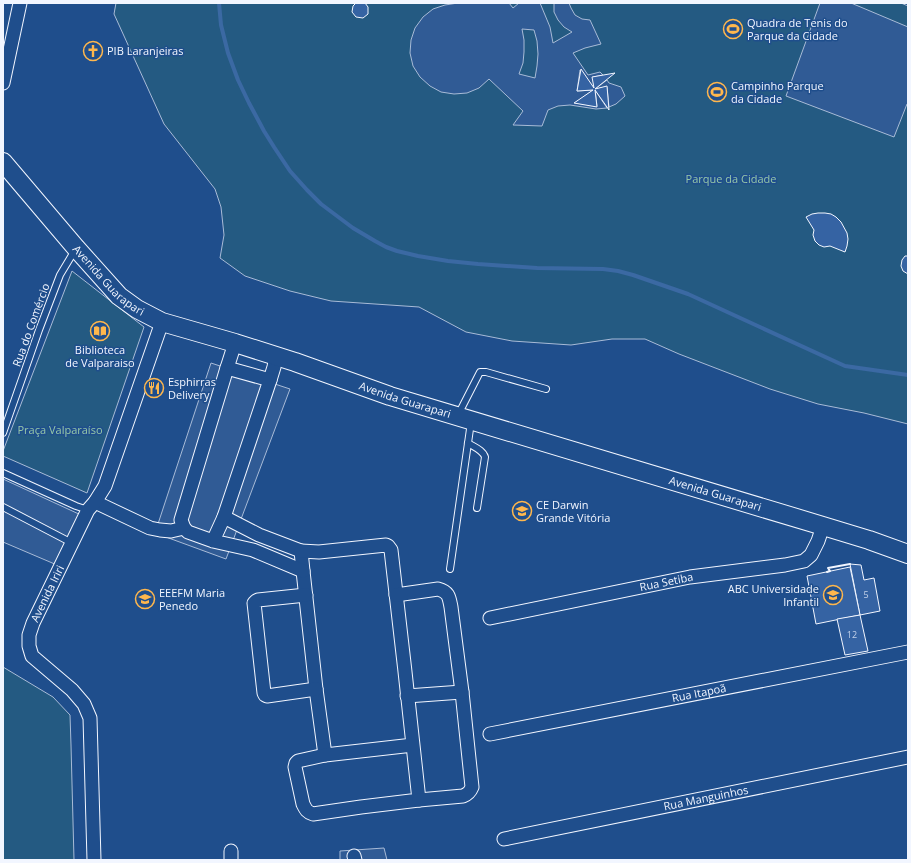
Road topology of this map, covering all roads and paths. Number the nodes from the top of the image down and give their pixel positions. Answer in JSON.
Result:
{"nodes":[{"id":1,"x":20,"y":3,"type":"edge"},
{"id":2,"x":3,"y":83,"type":"edge"},
{"id":3,"x":3,"y":162,"type":"edge"},
{"id":4,"x":76,"y":248,"type":"junction"},
{"id":5,"x":162,"y":322,"type":"junction"},
{"id":6,"x":235,"y":343,"type":"junction"},
{"id":7,"x":276,"y":356,"type":"junction"},
{"id":8,"x":227,"y":368,"type":"junction"},
{"id":9,"x":270,"y":380,"type":"junction"},
{"id":10,"x":546,"y":388,"type":"dead end"},
{"id":11,"x":464,"y":418,"type":"junction"},
{"id":12,"x":3,"y":433,"type":"edge"},
{"id":13,"x":468,"y":443,"type":"junction"},
{"id":14,"x":3,"y":473,"type":"edge"},
{"id":15,"x":92,"y":506,"type":"junction"},
{"id":16,"x":3,"y":507,"type":"edge"},
{"id":17,"x":477,"y":508,"type":"dead end"},
{"id":18,"x":224,"y":517,"type":"junction"},
{"id":19,"x":823,"y":526,"type":"junction"},
{"id":20,"x":184,"y":528,"type":"junction"},
{"id":21,"x":869,"y":540,"type":"junction"},
{"id":22,"x":213,"y":541,"type":"junction"},
{"id":23,"x":908,"y":542,"type":"edge"},
{"id":24,"x":72,"y":543,"type":"junction"},
{"id":25,"x":301,"y":551,"type":"junction"},
{"id":26,"x":908,"y":554,"type":"edge"},
{"id":27,"x":450,"y":569,"type":"dead end"},
{"id":28,"x":303,"y":571,"type":"junction"},
{"id":29,"x":306,"y":595,"type":"junction"},
{"id":30,"x":396,"y":595,"type":"junction"},
{"id":31,"x":490,"y":618,"type":"dead end"},
{"id":32,"x":908,"y":652,"type":"edge"},
{"id":33,"x":316,"y":689,"type":"junction"},
{"id":34,"x":462,"y":692,"type":"junction"},
{"id":35,"x":407,"y":696,"type":"junction"},
{"id":36,"x":490,"y":734,"type":"dead end"},
{"id":37,"x":413,"y":745,"type":"junction"},
{"id":38,"x":324,"y":755,"type":"junction"},
{"id":39,"x":908,"y":757,"type":"edge"},
{"id":40,"x":419,"y":800,"type":"junction"},
{"id":41,"x":504,"y":839,"type":"dead end"},
{"id":42,"x":94,"y":860,"type":"edge"}],
"edges":[{"from":1,"to":2,"type":"street"},
{"from":3,"to":4,"type":"street","name":"Avenida Guarapari"},
{"from":4,"to":5,"type":"street","name":"Avenida Guarapari"},
{"from":4,"to":12,"type":"lane","name":"Rua do Comércio"},
{"from":5,"to":6,"type":"street","name":"Avenida Guarapari"},
{"from":5,"to":15,"type":"street","name":"Avenida Iriri"},
{"from":6,"to":7,"type":"street","name":"Avenida Guarapari"},
{"from":6,"to":8,"type":"street"},
{"from":7,"to":9,"type":"street"},
{"from":7,"to":11,"type":"street","name":"Avenida Guarapari"},
{"from":8,"to":9,"type":"street"},
{"from":8,"to":20,"type":"street"},
{"from":9,"to":18,"type":"street"},
{"from":10,"to":11,"type":"lane"},
{"from":11,"to":13,"type":"lane"},
{"from":11,"to":19,"type":"street","name":"Avenida Guarapari"},
{"from":13,"to":17,"type":"lane"},
{"from":13,"to":27,"type":"lane"},
{"from":14,"to":15,"type":"lane"},
{"from":15,"to":20,"type":"street"},
{"from":15,"to":24,"type":"street","name":"Avenida Iriri"},
{"from":16,"to":24,"type":"lane"},
{"from":18,"to":22,"type":"street"},
{"from":18,"to":25,"type":"street"},
{"from":19,"to":21,"type":"street","name":"Avenida Guarapari"},
{"from":19,"to":31,"type":"street","name":"Rua Setiba"},
{"from":20,"to":22,"type":"street"},
{"from":21,"to":23,"type":"street","name":"Avenida Guarapari"},
{"from":21,"to":26,"type":"street","name":"Avenida Guarapari"},
{"from":22,"to":28,"type":"street"},
{"from":24,"to":42,"type":"street","name":"Avenida Iriri"},
{"from":25,"to":28,"type":"street"},
{"from":25,"to":30,"type":"street"},
{"from":28,"to":29,"type":"street"},
{"from":29,"to":33,"type":"street"},
{"from":29,"to":33,"type":"street"},
{"from":30,"to":34,"type":"street"},
{"from":30,"to":35,"type":"street"},
{"from":32,"to":36,"type":"street","name":"Rua Itapoã"},
{"from":33,"to":38,"type":"street"},
{"from":34,"to":35,"type":"street"},
{"from":34,"to":40,"type":"street"},
{"from":35,"to":37,"type":"street"},
{"from":37,"to":38,"type":"street"},
{"from":37,"to":40,"type":"street"},
{"from":38,"to":40,"type":"street"},
{"from":39,"to":41,"type":"street","name":"Rua Manguinhos"}]}
